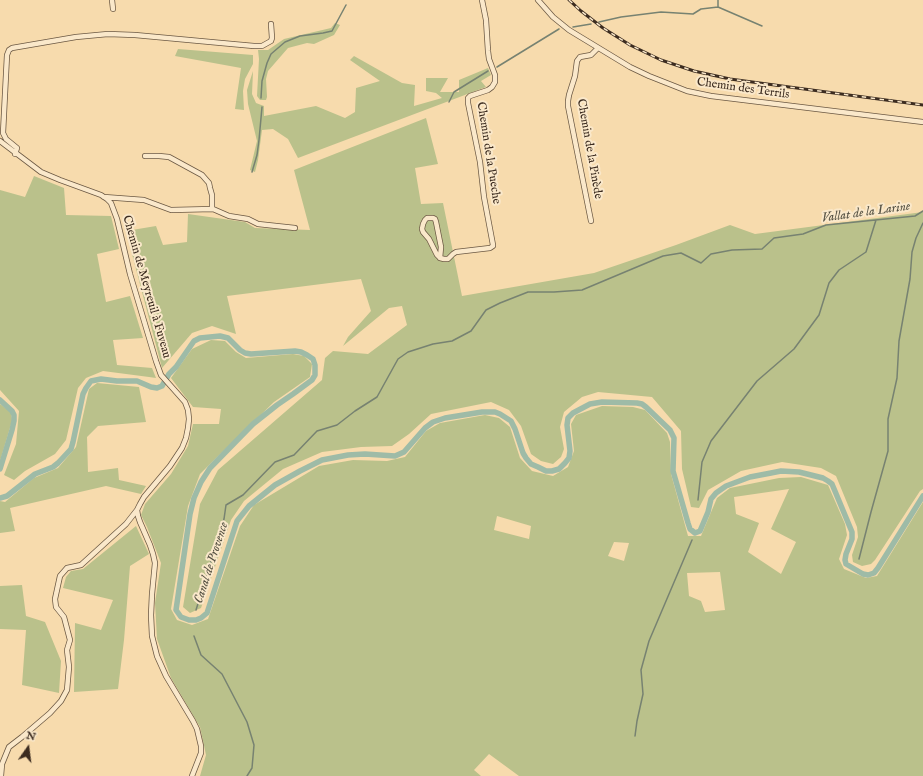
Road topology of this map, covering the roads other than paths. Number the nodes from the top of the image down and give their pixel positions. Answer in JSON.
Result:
{"nodes":[{"id":1,"x":112,"y":0,"type":"edge"},
{"id":2,"x":482,"y":0,"type":"edge"},
{"id":3,"x":538,"y":0,"type":"edge"},
{"id":4,"x":113,"y":9,"type":"dead end"},
{"id":5,"x":271,"y":24,"type":"dead end"},
{"id":6,"x":598,"y":48,"type":"junction"},
{"id":7,"x":2,"y":114,"type":"edge"},
{"id":8,"x":923,"y":122,"type":"edge"},
{"id":9,"x":0,"y":141,"type":"edge"},
{"id":10,"x":15,"y":154,"type":"junction"},
{"id":11,"x":145,"y":156,"type":"dead end"},
{"id":12,"x":104,"y":197,"type":"junction"},
{"id":13,"x":212,"y":209,"type":"junction"},
{"id":14,"x":591,"y":221,"type":"dead end"},
{"id":15,"x":295,"y":228,"type":"dead end"},
{"id":16,"x":440,"y":258,"type":"junction"},
{"id":17,"x":138,"y":510,"type":"junction"},
{"id":18,"x":1,"y":776,"type":"edge"},
{"id":19,"x":192,"y":776,"type":"edge"}],
"edges":[{"from":1,"to":4,"type":"street"},
{"from":2,"to":16,"type":"street","name":"Chemin de la Pueche"},
{"from":3,"to":6,"type":"street","name":"Chemin des Terrils"},
{"from":5,"to":7,"type":"street"},
{"from":6,"to":8,"type":"street","name":"Chemin des Terrils"},
{"from":6,"to":14,"type":"street","name":"Chemin de la Pinède"},
{"from":7,"to":10,"type":"street"},
{"from":9,"to":10,"type":"street"},
{"from":10,"to":12,"type":"street"},
{"from":11,"to":13,"type":"street"},
{"from":12,"to":13,"type":"street"},
{"from":12,"to":17,"type":"street","name":"Chemin de Meyreuil à Fuveau"},
{"from":13,"to":15,"type":"street"},
{"from":16,"to":16,"type":"street"},
{"from":17,"to":18,"type":"street","name":"Chemin de Meyreuil à Fuveau"},
{"from":17,"to":19,"type":"street"}]}
